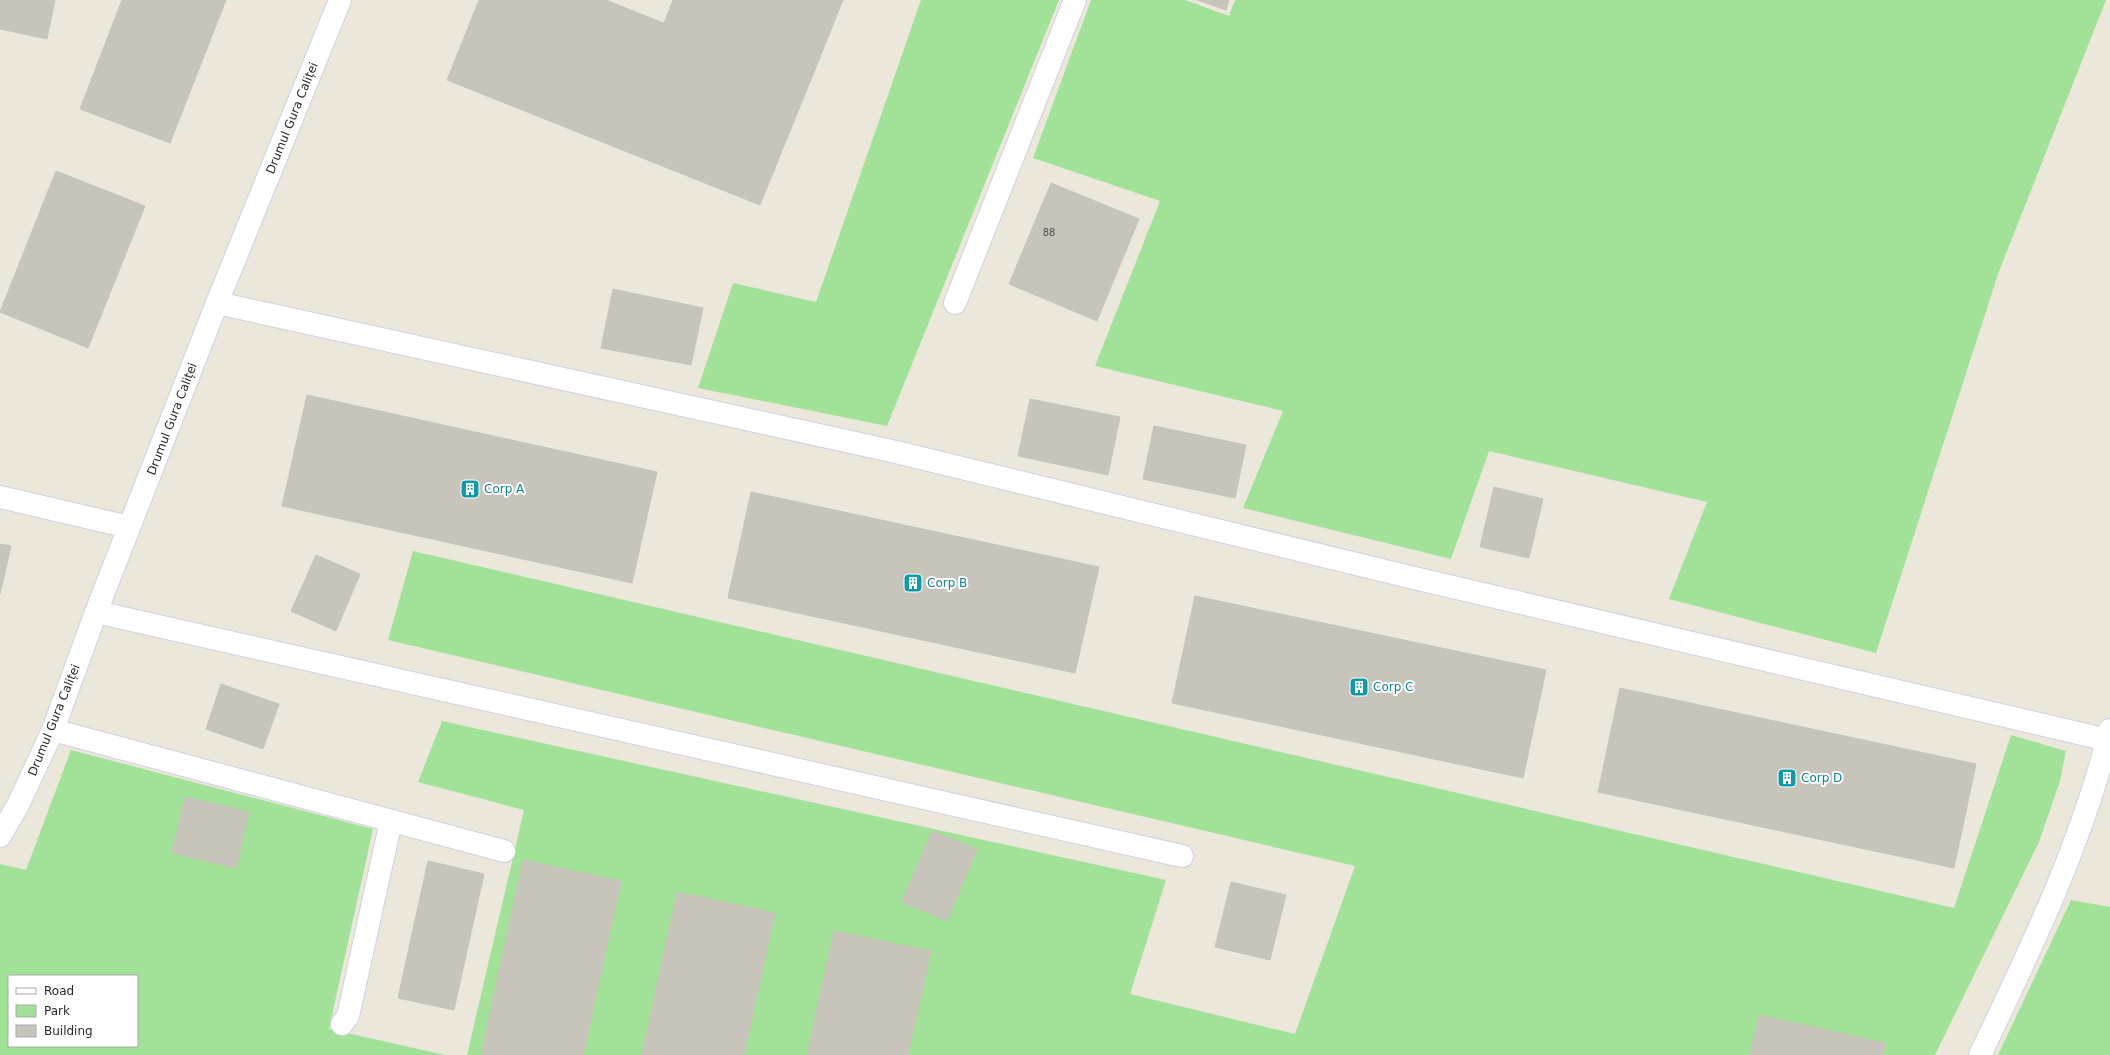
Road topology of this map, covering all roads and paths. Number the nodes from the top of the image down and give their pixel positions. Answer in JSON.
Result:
{"nodes":[{"id":1,"x":340,"y":0,"type":"edge"},
{"id":2,"x":1074,"y":0,"type":"edge"},
{"id":3,"x":217,"y":303,"type":"junction"},
{"id":4,"x":955,"y":303,"type":"dead end"},
{"id":5,"x":0,"y":497,"type":"edge"},
{"id":6,"x":129,"y":527,"type":"junction"},
{"id":7,"x":96,"y":612,"type":"junction"},
{"id":8,"x":52,"y":730,"type":"junction"},
{"id":9,"x":2109,"y":735,"type":"edge"},
{"id":10,"x":391,"y":821,"type":"junction"},
{"id":11,"x":0,"y":836,"type":"edge"},
{"id":12,"x":504,"y":851,"type":"dead end"},
{"id":13,"x":1182,"y":856,"type":"dead end"},
{"id":14,"x":342,"y":1024,"type":"dead end"},
{"id":15,"x":1980,"y":1055,"type":"edge"}],
"edges":[{"from":1,"to":3,"type":"street","name":"Drumul Gura Caliței"},
{"from":2,"to":4,"type":"street"},
{"from":3,"to":6,"type":"street","name":"Drumul Gura Caliței"},
{"from":3,"to":9,"type":"street"},
{"from":5,"to":6,"type":"street"},
{"from":6,"to":7,"type":"street","name":"Drumul Gura Caliței"},
{"from":7,"to":8,"type":"street","name":"Drumul Gura Caliței"},
{"from":7,"to":13,"type":"street"},
{"from":8,"to":10,"type":"street"},
{"from":8,"to":11,"type":"street","name":"Drumul Gura Caliței"},
{"from":9,"to":15,"type":"street"},
{"from":10,"to":12,"type":"street"},
{"from":10,"to":14,"type":"street"}]}
